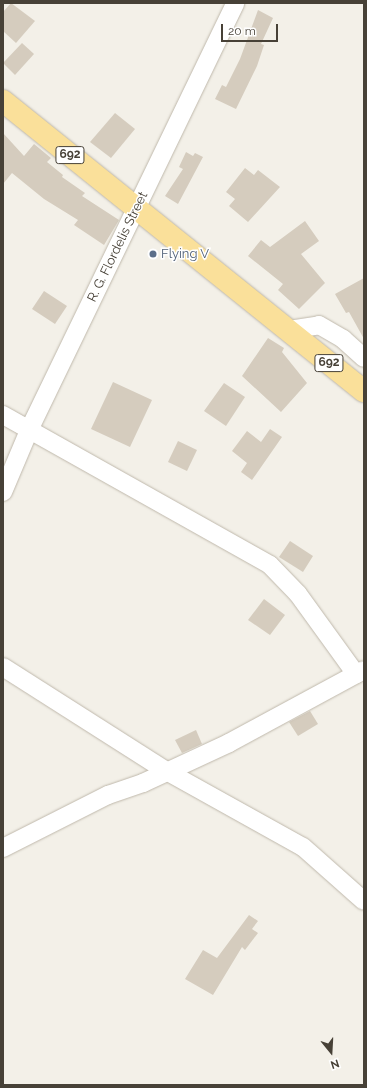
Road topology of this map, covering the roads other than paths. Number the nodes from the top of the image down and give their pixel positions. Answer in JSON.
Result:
{"nodes":[{"id":1,"x":235,"y":3,"type":"edge"},
{"id":2,"x":3,"y":100,"type":"edge"},
{"id":3,"x":137,"y":209,"type":"junction"},
{"id":4,"x":291,"y":332,"type":"junction"},
{"id":5,"x":364,"y":358,"type":"edge"},
{"id":6,"x":364,"y":391,"type":"edge"},
{"id":7,"x":3,"y":415,"type":"edge"},
{"id":8,"x":30,"y":428,"type":"junction"},
{"id":9,"x":3,"y":492,"type":"edge"},
{"id":10,"x":3,"y":667,"type":"edge"},
{"id":11,"x":360,"y":672,"type":"edge"},
{"id":12,"x":168,"y":772,"type":"junction"},
{"id":13,"x":3,"y":848,"type":"edge"},
{"id":14,"x":364,"y":901,"type":"edge"}],
"edges":[{"from":1,"to":3,"type":"street","name":"R. G. Flordelis Street"},
{"from":2,"to":3,"type":"main road","number":"692"},
{"from":3,"to":4,"type":"main road","number":"692"},
{"from":3,"to":8,"type":"street","name":"R. G. Flordelis Street"},
{"from":4,"to":5,"type":"street"},
{"from":4,"to":6,"type":"main road","number":"692"},
{"from":7,"to":8,"type":"street"},
{"from":8,"to":9,"type":"street","name":"R. G. Flordelis Street"},
{"from":8,"to":11,"type":"street"},
{"from":10,"to":12,"type":"street"},
{"from":11,"to":12,"type":"street"},
{"from":12,"to":13,"type":"street"},
{"from":12,"to":14,"type":"street"}]}
